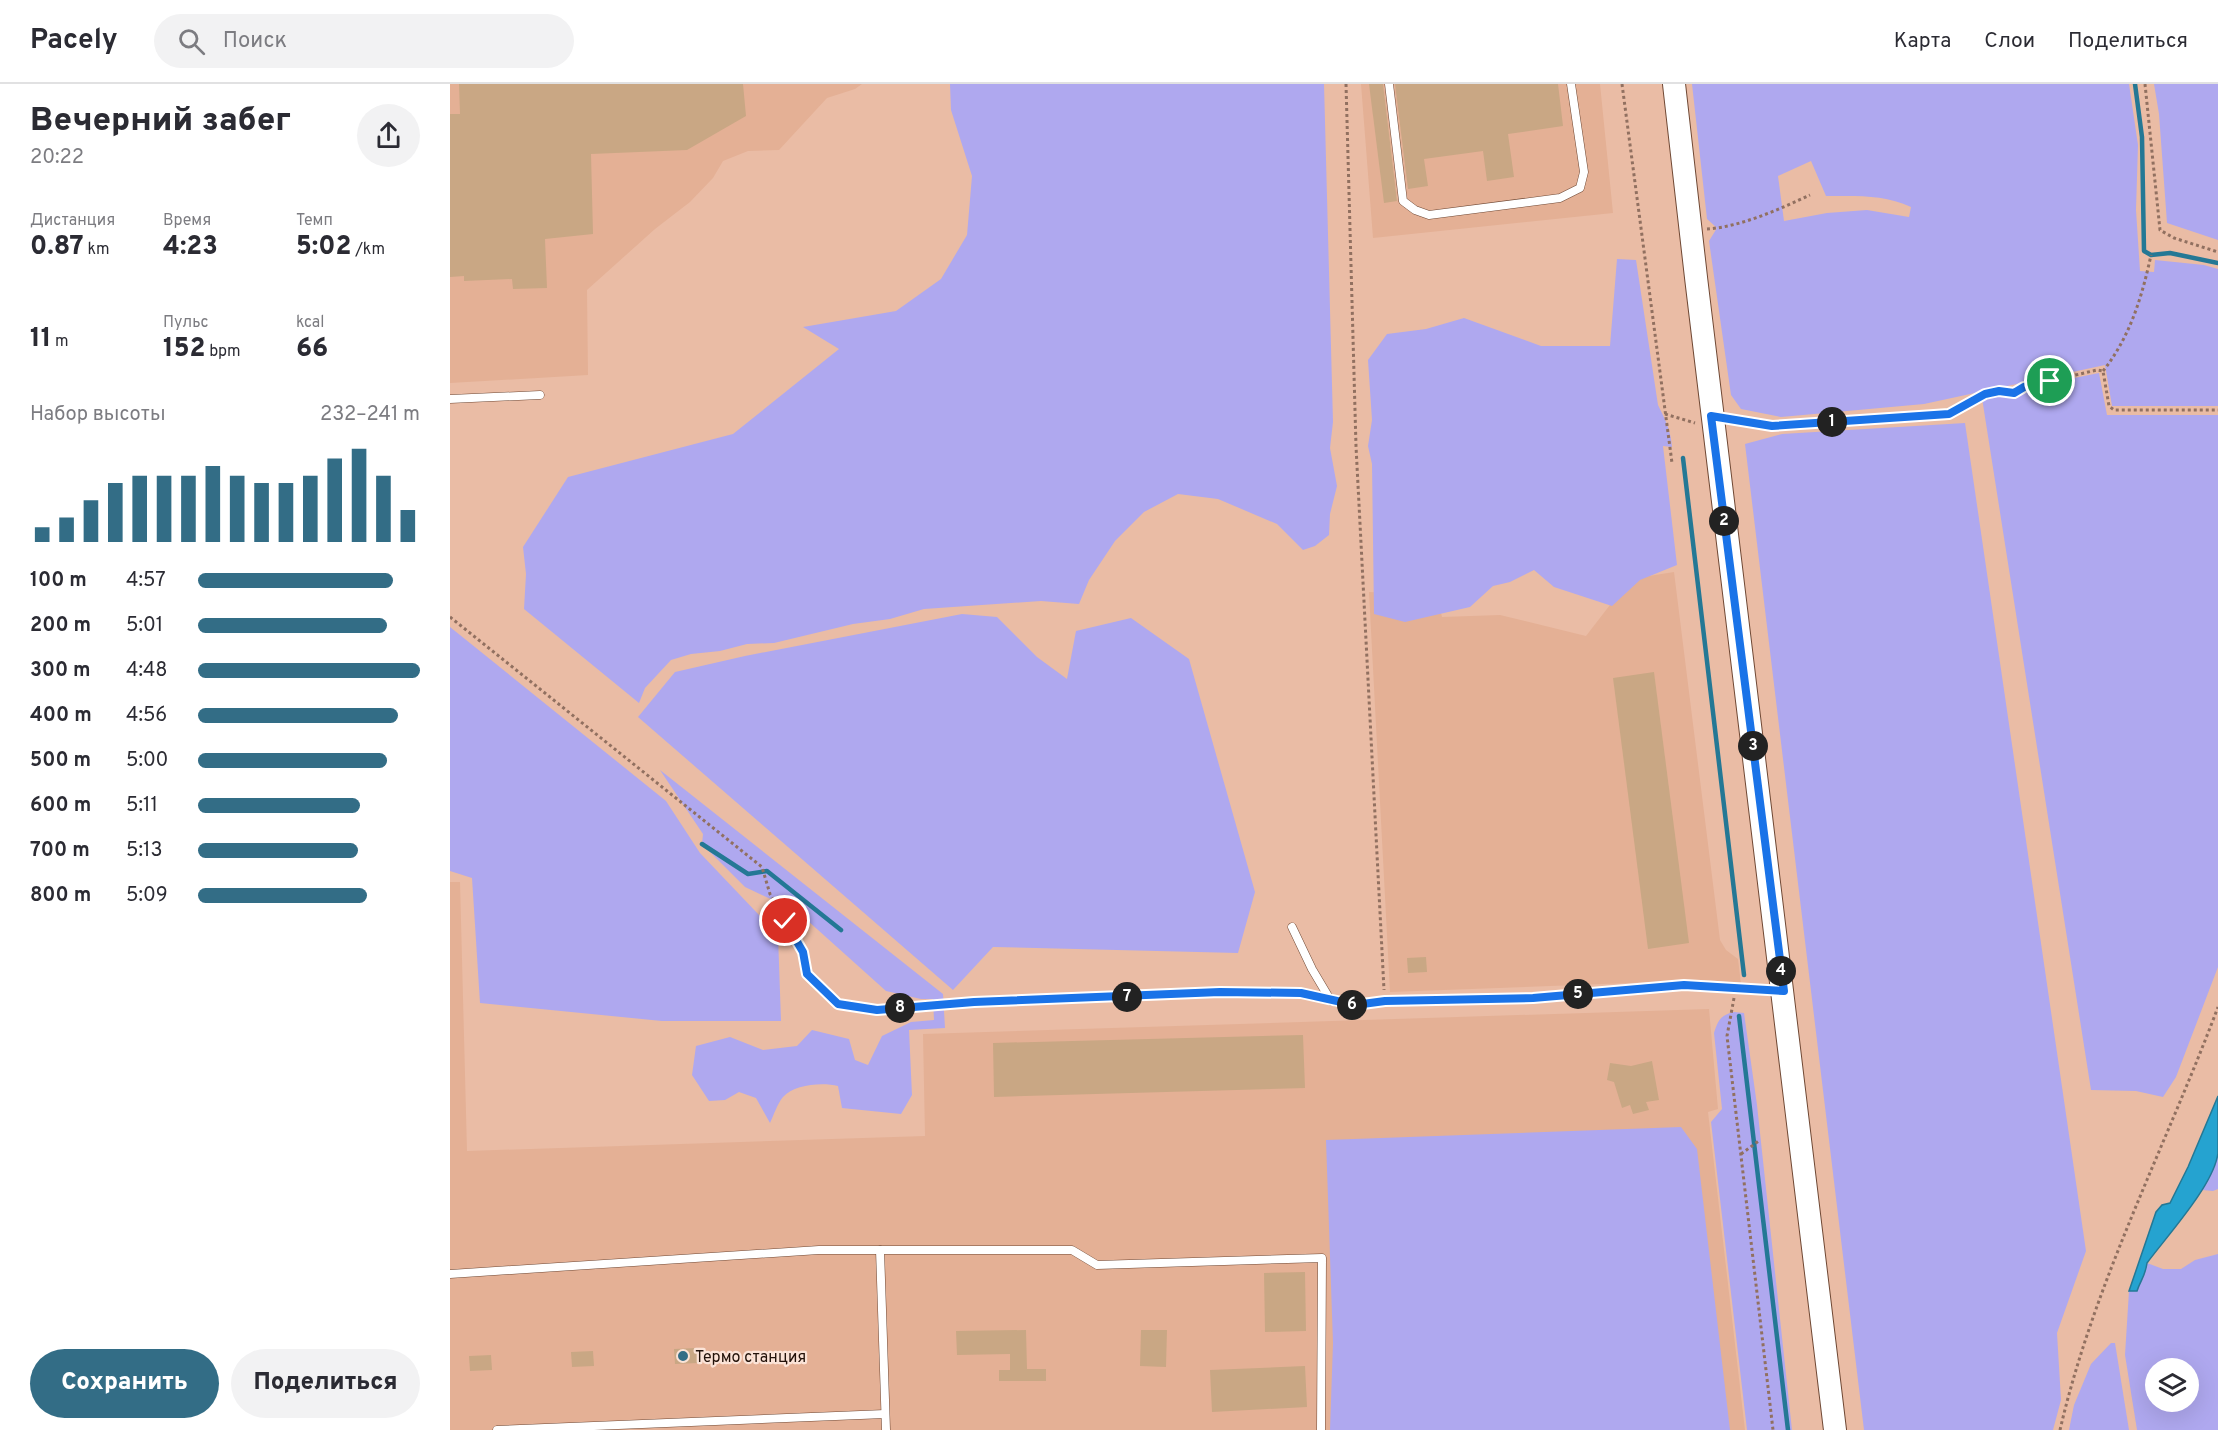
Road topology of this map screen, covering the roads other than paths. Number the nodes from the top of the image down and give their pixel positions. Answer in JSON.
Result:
{"nodes":[{"id":1,"x":1389,"y":84,"type":"edge"},
{"id":2,"x":1571,"y":84,"type":"edge"},
{"id":3,"x":1674,"y":84,"type":"edge"},
{"id":4,"x":540,"y":396,"type":"dead end"},
{"id":5,"x":450,"y":399,"type":"edge"},
{"id":6,"x":1292,"y":927,"type":"dead end"},
{"id":7,"x":1784,"y":991,"type":"junction"},
{"id":8,"x":880,"y":1250,"type":"junction"},
{"id":9,"x":450,"y":1274,"type":"edge"},
{"id":10,"x":885,"y":1414,"type":"junction"},
{"id":11,"x":497,"y":1430,"type":"edge"},
{"id":12,"x":886,"y":1430,"type":"edge"},
{"id":13,"x":1321,"y":1430,"type":"edge"},
{"id":14,"x":1835,"y":1430,"type":"edge"}],
"edges":[{"from":1,"to":2,"type":"lane"},
{"from":3,"to":7,"type":"main road"},
{"from":4,"to":5,"type":"lane"},
{"from":6,"to":7,"type":"lane"},
{"from":7,"to":14,"type":"main road"},
{"from":8,"to":9,"type":"lane"},
{"from":8,"to":10,"type":"lane"},
{"from":8,"to":13,"type":"lane"},
{"from":10,"to":11,"type":"lane"},
{"from":10,"to":12,"type":"lane"}]}
